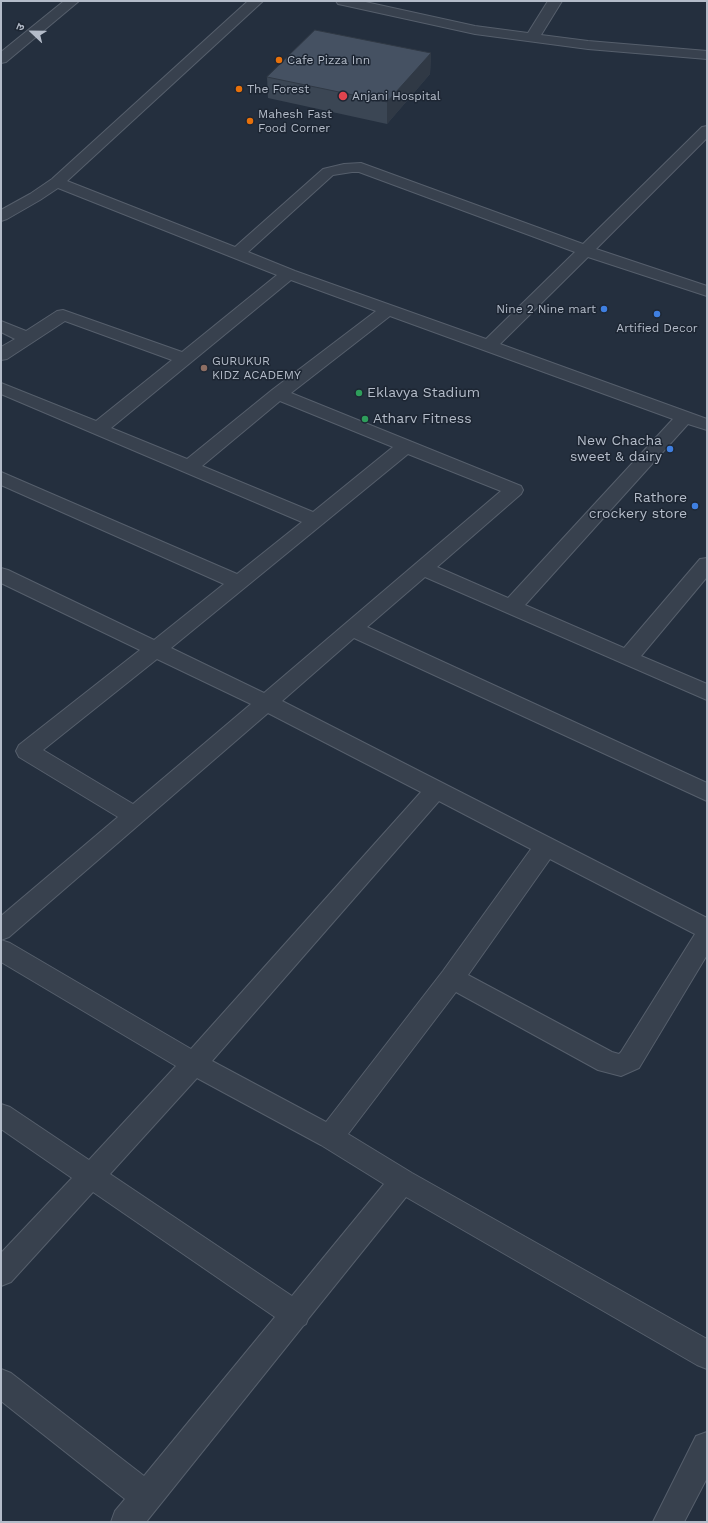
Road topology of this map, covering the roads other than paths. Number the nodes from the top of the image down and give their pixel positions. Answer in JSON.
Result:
{"nodes":[{"id":1,"x":72,"y":1,"type":"edge"},
{"id":2,"x":256,"y":1,"type":"edge"},
{"id":3,"x":342,"y":1,"type":"edge"},
{"id":4,"x":555,"y":1,"type":"edge"},
{"id":5,"x":532,"y":38,"type":"junction"},
{"id":6,"x":707,"y":55,"type":"edge"},
{"id":7,"x":1,"y":59,"type":"edge"},
{"id":8,"x":707,"y":130,"type":"edge"},
{"id":9,"x":57,"y":182,"type":"junction"},
{"id":10,"x":1,"y":216,"type":"edge"},
{"id":11,"x":585,"y":250,"type":"junction"},
{"id":12,"x":238,"y":253,"type":"junction"},
{"id":13,"x":290,"y":274,"type":"junction"},
{"id":14,"x":704,"y":286,"type":"edge"},
{"id":15,"x":389,"y":309,"type":"junction"},
{"id":16,"x":1,"y":326,"type":"edge"},
{"id":17,"x":27,"y":338,"type":"junction"},
{"id":18,"x":488,"y":346,"type":"junction"},
{"id":19,"x":1,"y":355,"type":"edge"},
{"id":20,"x":184,"y":359,"type":"junction"},
{"id":21,"x":1,"y":388,"type":"edge"},
{"id":22,"x":278,"y":394,"type":"junction"},
{"id":23,"x":685,"y":417,"type":"junction"},
{"id":24,"x":707,"y":425,"type":"edge"},
{"id":25,"x":98,"y":429,"type":"junction"},
{"id":26,"x":406,"y":446,"type":"junction"},
{"id":27,"x":189,"y":467,"type":"junction"},
{"id":28,"x":1,"y":478,"type":"edge"},
{"id":29,"x":315,"y":520,"type":"junction"},
{"id":30,"x":706,"y":567,"type":"edge"},
{"id":31,"x":423,"y":568,"type":"junction"},
{"id":32,"x":4,"y":581,"type":"edge"},
{"id":33,"x":239,"y":583,"type":"junction"},
{"id":34,"x":510,"y":607,"type":"junction"},
{"id":35,"x":352,"y":629,"type":"junction"},
{"id":36,"x":155,"y":649,"type":"junction"},
{"id":37,"x":628,"y":658,"type":"junction"},
{"id":38,"x":707,"y":693,"type":"edge"},
{"id":39,"x":267,"y":703,"type":"junction"},
{"id":40,"x":436,"y":790,"type":"junction"},
{"id":41,"x":707,"y":793,"type":"edge"},
{"id":42,"x":135,"y":816,"type":"junction"},
{"id":43,"x":546,"y":846,"type":"junction"},
{"id":44,"x":707,"y":929,"type":"edge"},
{"id":45,"x":1,"y":930,"type":"edge"},
{"id":46,"x":707,"y":934,"type":"edge"},
{"id":47,"x":1,"y":950,"type":"edge"},
{"id":48,"x":452,"y":978,"type":"junction"},
{"id":49,"x":194,"y":1064,"type":"junction"},
{"id":50,"x":1,"y":1115,"type":"edge"},
{"id":51,"x":330,"y":1137,"type":"junction"},
{"id":52,"x":90,"y":1176,"type":"junction"},
{"id":53,"x":403,"y":1181,"type":"junction"},
{"id":54,"x":1,"y":1272,"type":"edge"},
{"id":55,"x":296,"y":1315,"type":"junction"},
{"id":56,"x":707,"y":1355,"type":"edge"},
{"id":57,"x":1,"y":1383,"type":"edge"},
{"id":58,"x":707,"y":1447,"type":"edge"},
{"id":59,"x":146,"y":1497,"type":"junction"},
{"id":60,"x":126,"y":1522,"type":"edge"},
{"id":61,"x":668,"y":1522,"type":"edge"}],
"edges":[{"from":1,"to":7,"type":"street"},
{"from":2,"to":9,"type":"street"},
{"from":3,"to":5,"type":"street"},
{"from":4,"to":5,"type":"street"},
{"from":5,"to":6,"type":"street"},
{"from":8,"to":11,"type":"street"},
{"from":9,"to":10,"type":"street"},
{"from":9,"to":12,"type":"street"},
{"from":11,"to":12,"type":"street"},
{"from":11,"to":14,"type":"street"},
{"from":11,"to":18,"type":"street"},
{"from":12,"to":13,"type":"street"},
{"from":13,"to":15,"type":"street"},
{"from":13,"to":20,"type":"street"},
{"from":15,"to":18,"type":"street"},
{"from":15,"to":22,"type":"street"},
{"from":16,"to":17,"type":"street"},
{"from":17,"to":19,"type":"street"},
{"from":17,"to":20,"type":"street"},
{"from":18,"to":23,"type":"street"},
{"from":20,"to":25,"type":"street"},
{"from":21,"to":25,"type":"street"},
{"from":22,"to":26,"type":"street"},
{"from":22,"to":27,"type":"street"},
{"from":23,"to":24,"type":"street"},
{"from":23,"to":34,"type":"street"},
{"from":25,"to":27,"type":"street"},
{"from":26,"to":29,"type":"street"},
{"from":26,"to":31,"type":"street"},
{"from":27,"to":29,"type":"street"},
{"from":28,"to":33,"type":"street"},
{"from":29,"to":33,"type":"street"},
{"from":30,"to":37,"type":"street"},
{"from":31,"to":34,"type":"street"},
{"from":31,"to":35,"type":"street"},
{"from":32,"to":36,"type":"street"},
{"from":33,"to":36,"type":"street"},
{"from":34,"to":37,"type":"street"},
{"from":35,"to":39,"type":"street"},
{"from":35,"to":41,"type":"street"},
{"from":36,"to":39,"type":"street"},
{"from":36,"to":42,"type":"street"},
{"from":37,"to":38,"type":"street"},
{"from":39,"to":40,"type":"street"},
{"from":39,"to":42,"type":"street"},
{"from":40,"to":43,"type":"street"},
{"from":40,"to":49,"type":"street"},
{"from":42,"to":45,"type":"street"},
{"from":43,"to":44,"type":"street"},
{"from":43,"to":48,"type":"street"},
{"from":46,"to":48,"type":"street"},
{"from":47,"to":49,"type":"street"},
{"from":48,"to":51,"type":"street"},
{"from":49,"to":51,"type":"street"},
{"from":49,"to":52,"type":"street"},
{"from":50,"to":52,"type":"street"},
{"from":51,"to":53,"type":"street"},
{"from":52,"to":54,"type":"street"},
{"from":52,"to":55,"type":"street"},
{"from":53,"to":55,"type":"street"},
{"from":53,"to":56,"type":"street"},
{"from":55,"to":59,"type":"street"},
{"from":57,"to":59,"type":"street"},
{"from":58,"to":61,"type":"street"},
{"from":59,"to":60,"type":"street"}]}
